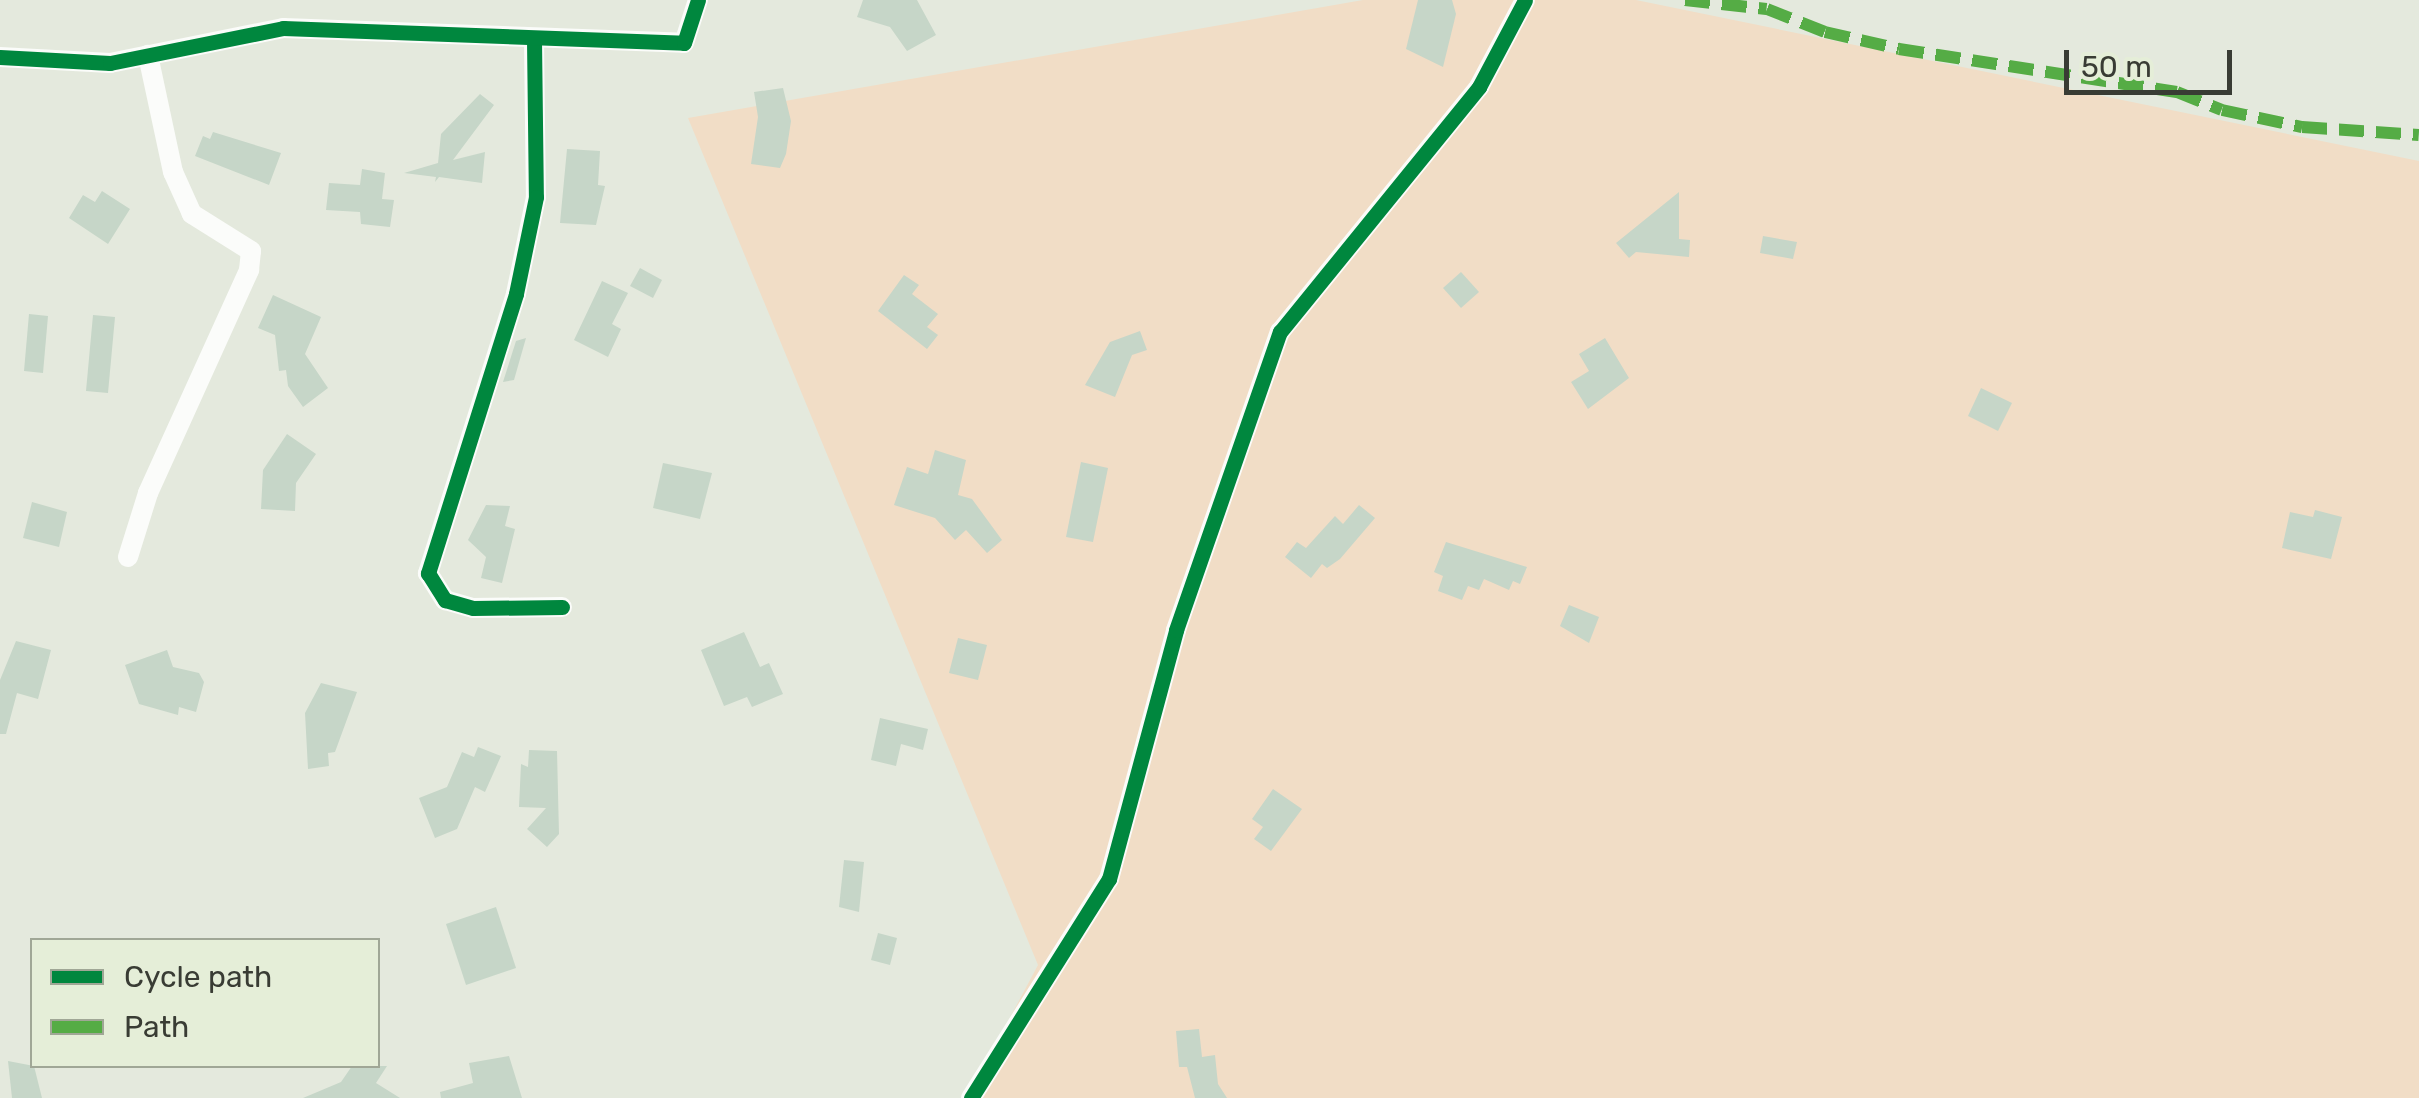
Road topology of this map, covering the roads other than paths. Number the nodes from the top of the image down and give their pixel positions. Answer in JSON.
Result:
{"nodes":[{"id":1,"x":698,"y":0,"type":"edge"},
{"id":2,"x":1525,"y":0,"type":"edge"},
{"id":3,"x":534,"y":40,"type":"junction"},
{"id":4,"x":148,"y":55,"type":"junction"},
{"id":5,"x":0,"y":57,"type":"edge"},
{"id":6,"x":128,"y":557,"type":"dead end"},
{"id":7,"x":562,"y":607,"type":"dead end"},
{"id":8,"x":971,"y":1098,"type":"edge"}],
"edges":[{"from":1,"to":3,"type":"street"},
{"from":2,"to":8,"type":"street"},
{"from":3,"to":4,"type":"street"},
{"from":3,"to":7,"type":"street"},
{"from":4,"to":5,"type":"street"},
{"from":4,"to":6,"type":"street"}]}
